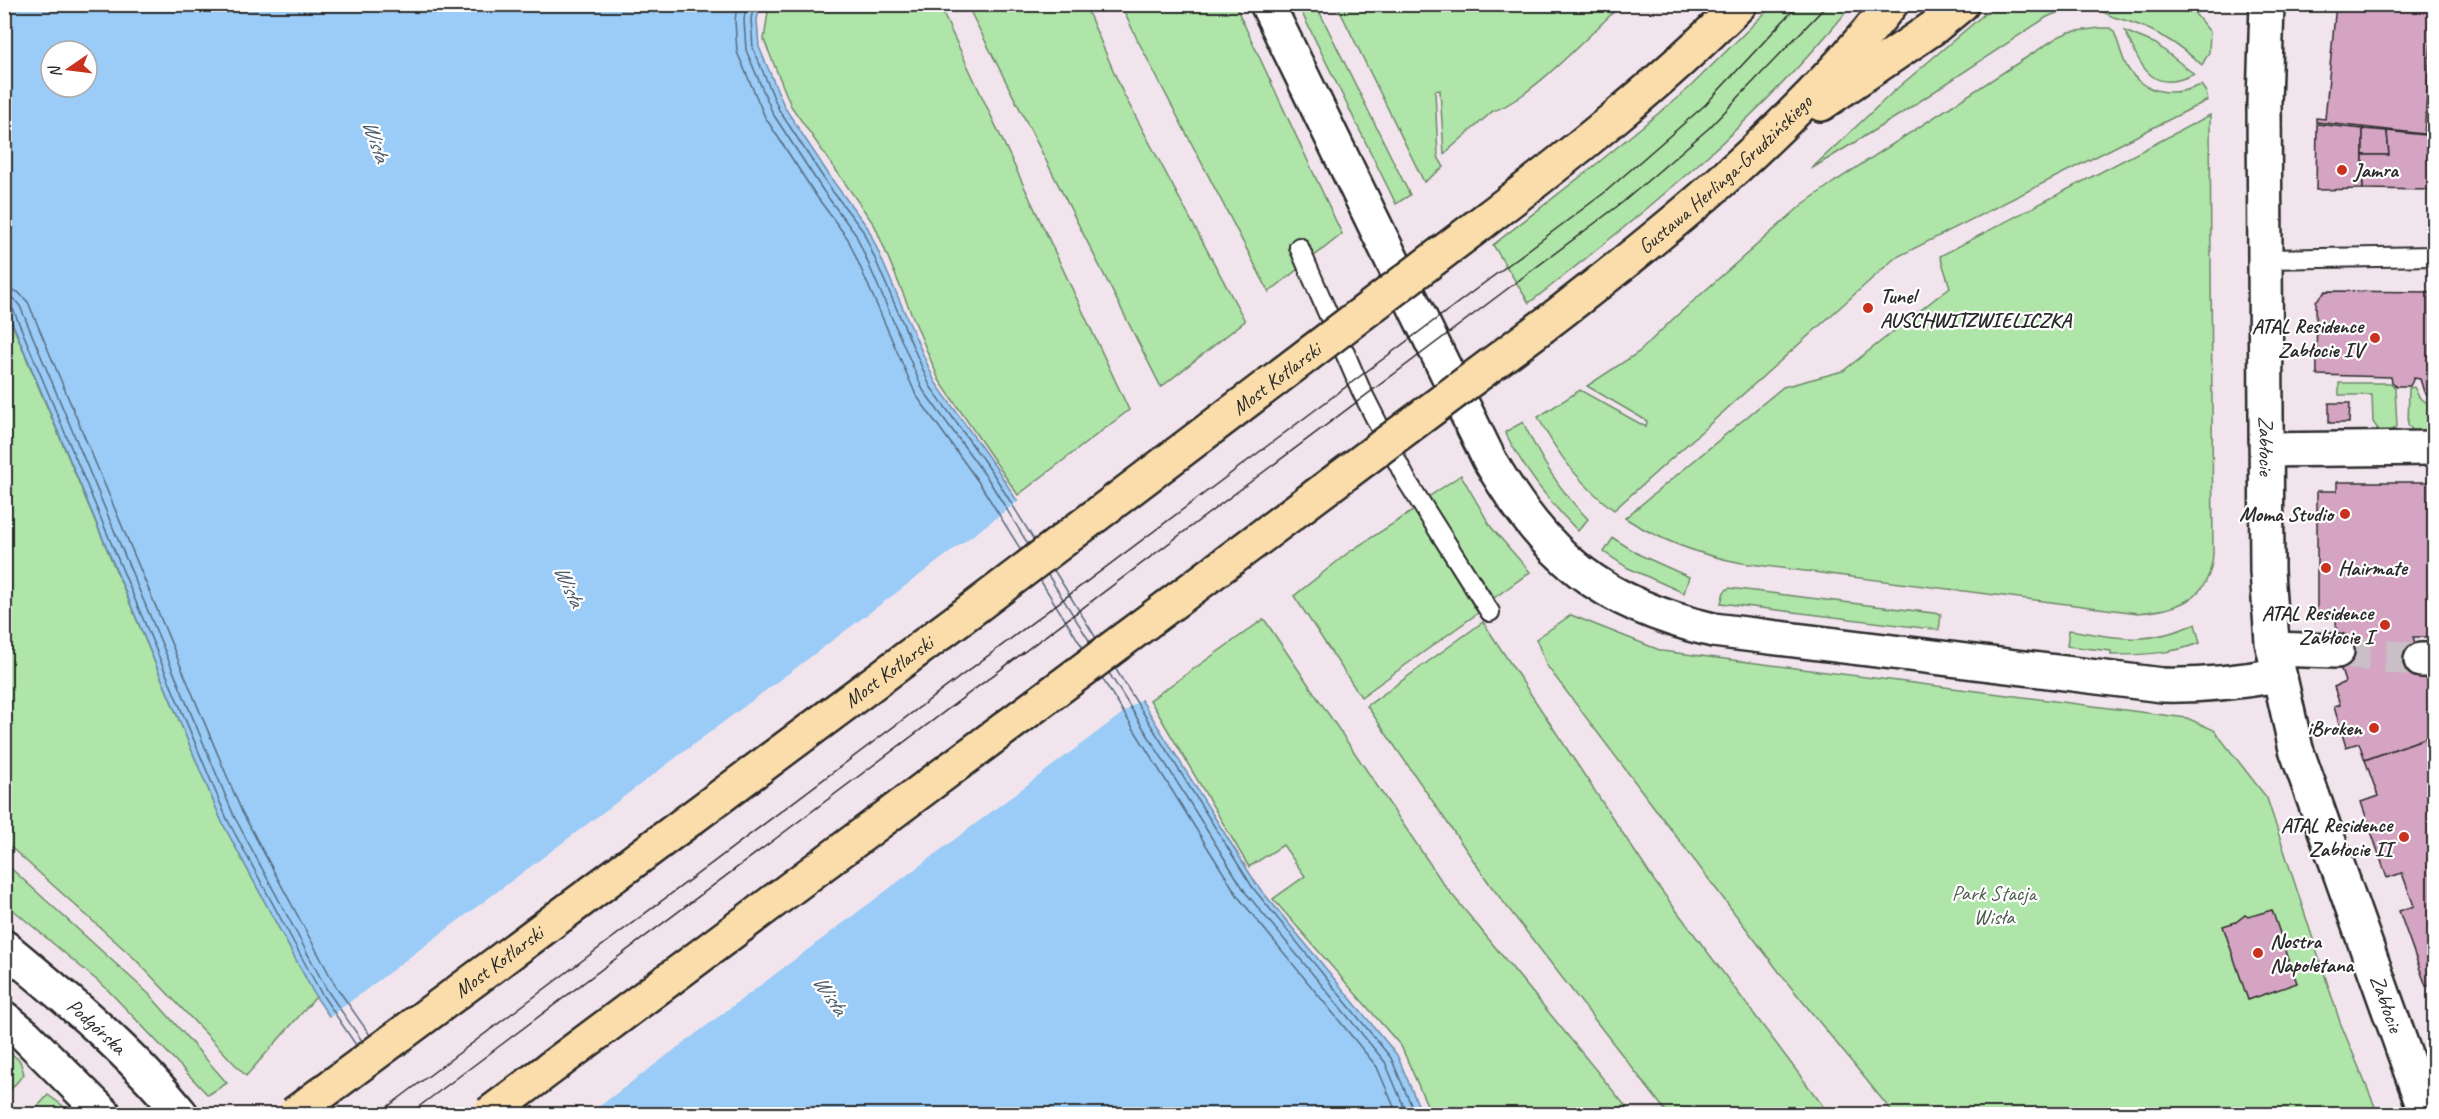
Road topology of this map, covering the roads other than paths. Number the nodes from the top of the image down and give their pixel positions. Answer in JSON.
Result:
{"nodes":[{"id":1,"x":1268,"y":4,"type":"edge"},
{"id":2,"x":1740,"y":4,"type":"edge"},
{"id":3,"x":1891,"y":4,"type":"edge"},
{"id":4,"x":1962,"y":4,"type":"edge"},
{"id":5,"x":2267,"y":4,"type":"edge"},
{"id":6,"x":1770,"y":138,"type":"junction"},
{"id":7,"x":1299,"y":247,"type":"dead end"},
{"id":8,"x":2434,"y":256,"type":"edge"},
{"id":9,"x":2265,"y":259,"type":"junction"},
{"id":10,"x":2434,"y":448,"type":"edge"},
{"id":11,"x":2267,"y":450,"type":"junction"},
{"id":12,"x":1490,"y":612,"type":"dead end"},
{"id":13,"x":2337,"y":651,"type":"tunnel mouth"},
{"id":14,"x":2276,"y":662,"type":"junction"},
{"id":15,"x":4,"y":947,"type":"edge"},
{"id":16,"x":4,"y":1018,"type":"edge"},
{"id":17,"x":104,"y":1114,"type":"edge"},
{"id":18,"x":181,"y":1114,"type":"edge"},
{"id":19,"x":294,"y":1114,"type":"edge"},
{"id":20,"x":489,"y":1114,"type":"edge"},
{"id":21,"x":2426,"y":1114,"type":"edge"}],
"edges":[{"from":1,"to":14,"type":"street"},
{"from":2,"to":19,"type":"main road","name":"Most Kotlarski","bridge":true},
{"from":3,"to":6,"type":"main road","name":"Gustawa Herlinga-Grudzińskiego"},
{"from":4,"to":6,"type":"main road"},
{"from":5,"to":9,"type":"street","name":"Zabłocie"},
{"from":6,"to":20,"type":"main road","name":"Gustawa Herlinga-Grudzińskiego","bridge":true},
{"from":7,"to":12,"type":"lane"},
{"from":8,"to":9,"type":"lane"},
{"from":9,"to":11,"type":"street","name":"Zabłocie"},
{"from":10,"to":11,"type":"street"},
{"from":11,"to":14,"type":"street","name":"Zabłocie"},
{"from":13,"to":14,"type":"street"},
{"from":14,"to":21,"type":"street","name":"Zabłocie"},
{"from":15,"to":18,"type":"street","name":"Podgórska"},
{"from":16,"to":17,"type":"street"}]}
